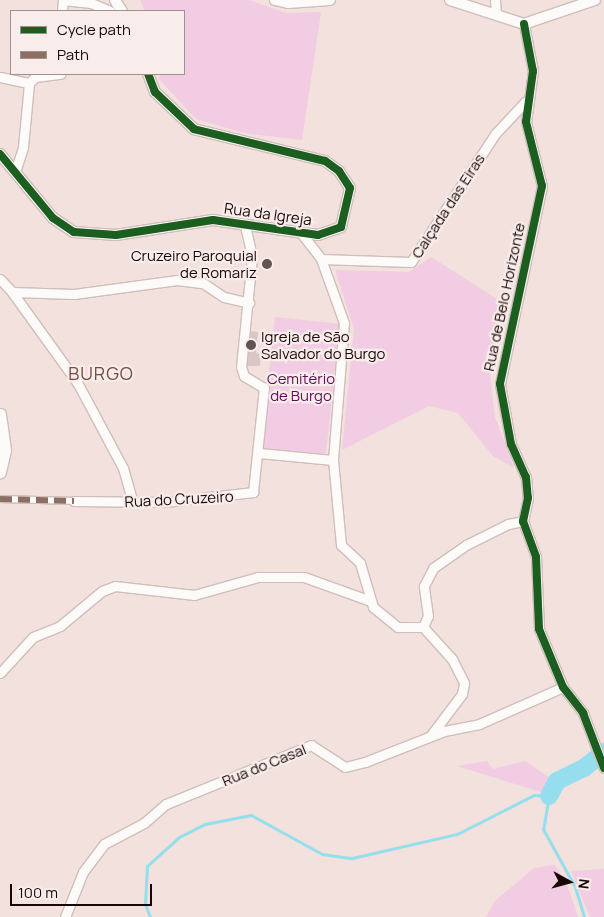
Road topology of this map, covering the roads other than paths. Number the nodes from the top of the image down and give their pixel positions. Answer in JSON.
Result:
{"nodes":[{"id":1,"x":63,"y":0,"type":"edge"},
{"id":2,"x":275,"y":0,"type":"edge"},
{"id":3,"x":330,"y":0,"type":"edge"},
{"id":4,"x":450,"y":0,"type":"edge"},
{"id":5,"x":495,"y":0,"type":"edge"},
{"id":6,"x":595,"y":0,"type":"edge"},
{"id":7,"x":108,"y":10,"type":"edge"},
{"id":8,"x":496,"y":14,"type":"junction"},
{"id":9,"x":524,"y":24,"type":"junction"},
{"id":10,"x":53,"y":75,"type":"edge"},
{"id":11,"x":148,"y":75,"type":"edge"},
{"id":12,"x":0,"y":77,"type":"edge"},
{"id":13,"x":29,"y":83,"type":"junction"},
{"id":14,"x":526,"y":101,"type":"junction"},
{"id":15,"x":0,"y":154,"type":"edge"},
{"id":16,"x":15,"y":172,"type":"junction"},
{"id":17,"x":245,"y":225,"type":"junction"},
{"id":18,"x":301,"y":233,"type":"junction"},
{"id":19,"x":321,"y":259,"type":"junction"},
{"id":20,"x":0,"y":279,"type":"edge"},
{"id":21,"x":12,"y":292,"type":"junction"},
{"id":22,"x":249,"y":303,"type":"junction"},
{"id":23,"x":0,"y":414,"type":"edge"},
{"id":24,"x":259,"y":453,"type":"junction"},
{"id":25,"x":332,"y":460,"type":"junction"},
{"id":26,"x":0,"y":472,"type":"edge"},
{"id":27,"x":0,"y":499,"type":"edge"},
{"id":28,"x":74,"y":501,"type":"joint"},
{"id":29,"x":133,"y":502,"type":"junction"},
{"id":30,"x":524,"y":521,"type":"junction"},
{"id":31,"x":368,"y":600,"type":"junction"},
{"id":32,"x":423,"y":627,"type":"junction"},
{"id":33,"x":0,"y":673,"type":"edge"},
{"id":34,"x":563,"y":687,"type":"junction"},
{"id":35,"x":431,"y":736,"type":"junction"},
{"id":36,"x":603,"y":766,"type":"edge"},
{"id":37,"x":65,"y":917,"type":"edge"}],
"edges":[{"from":1,"to":7,"type":"street"},
{"from":2,"to":3,"type":"street"},
{"from":4,"to":8,"type":"street"},
{"from":5,"to":8,"type":"street"},
{"from":6,"to":9,"type":"street"},
{"from":8,"to":9,"type":"street"},
{"from":9,"to":14,"type":"street","name":"Rua de Belo Horizonte"},
{"from":10,"to":13,"type":"street"},
{"from":11,"to":18,"type":"street","name":"Rua da Igreja"},
{"from":12,"to":13,"type":"street"},
{"from":13,"to":16,"type":"street"},
{"from":14,"to":19,"type":"street","name":"Calçada das Eiras"},
{"from":14,"to":30,"type":"street","name":"Rua de Belo Horizonte"},
{"from":15,"to":16,"type":"street","name":"Rua da Igreja"},
{"from":16,"to":17,"type":"street","name":"Rua da Igreja"},
{"from":17,"to":18,"type":"street","name":"Rua da Igreja"},
{"from":17,"to":22,"type":"street"},
{"from":18,"to":19,"type":"street"},
{"from":19,"to":25,"type":"street"},
{"from":20,"to":21,"type":"street"},
{"from":21,"to":22,"type":"street"},
{"from":21,"to":29,"type":"street"},
{"from":22,"to":24,"type":"street"},
{"from":23,"to":26,"type":"main road"},
{"from":24,"to":25,"type":"street"},
{"from":24,"to":29,"type":"street","name":"Rua do Cruzeiro"},
{"from":25,"to":31,"type":"street"},
{"from":27,"to":28,"type":"street","name":"Rua do Cruzeiro"},
{"from":28,"to":29,"type":"street","name":"Rua do Cruzeiro"},
{"from":30,"to":32,"type":"street"},
{"from":30,"to":34,"type":"street","name":"Rua de Belo Horizonte"},
{"from":31,"to":32,"type":"street"},
{"from":31,"to":33,"type":"street"},
{"from":32,"to":35,"type":"street"},
{"from":34,"to":35,"type":"street","name":"Rua do Casal"},
{"from":34,"to":36,"type":"street","name":"Rua de Belo Horizonte"},
{"from":35,"to":37,"type":"street","name":"Rua do Casal"}]}
